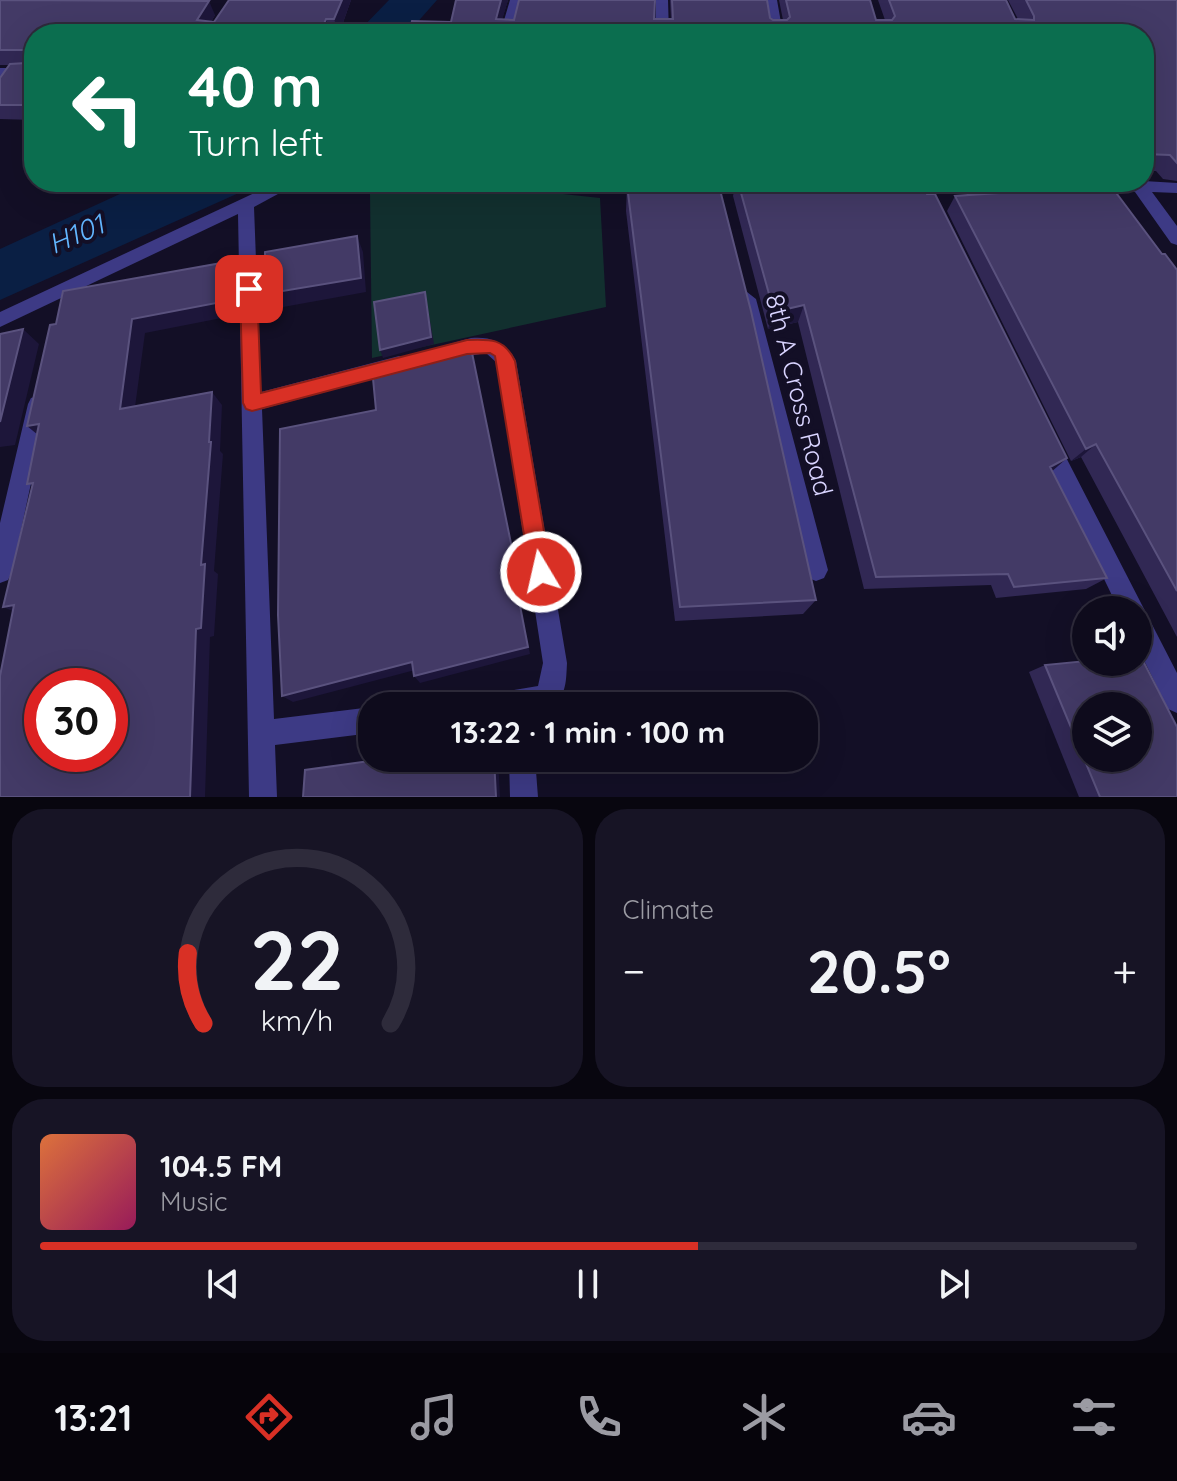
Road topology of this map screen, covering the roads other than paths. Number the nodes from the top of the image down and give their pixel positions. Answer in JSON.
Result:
{"nodes":[{"id":1,"x":516,"y":0,"type":"edge"},
{"id":2,"x":662,"y":0,"type":"edge"},
{"id":3,"x":771,"y":0,"type":"edge"},
{"id":4,"x":510,"y":24,"type":"edge"},
{"id":5,"x":662,"y":24,"type":"edge"},
{"id":6,"x":775,"y":24,"type":"edge"},
{"id":7,"x":8,"y":72,"type":"edge"},
{"id":8,"x":0,"y":93,"type":"edge"},
{"id":9,"x":1154,"y":187,"type":"edge"},
{"id":10,"x":1177,"y":188,"type":"edge"},
{"id":11,"x":271,"y":192,"type":"edge"},
{"id":12,"x":713,"y":192,"type":"edge"},
{"id":13,"x":738,"y":192,"type":"edge"},
{"id":14,"x":1144,"y":192,"type":"edge"},
{"id":15,"x":246,"y":204,"type":"junction"},
{"id":16,"x":1177,"y":239,"type":"edge"},
{"id":17,"x":742,"y":279,"type":"edge"},
{"id":18,"x":63,"y":291,"type":"junction"},
{"id":19,"x":0,"y":320,"type":"edge"},
{"id":20,"x":56,"y":322,"type":"edge"},
{"id":21,"x":42,"y":384,"type":"edge"},
{"id":22,"x":252,"y":403,"type":"junction"},
{"id":23,"x":1041,"y":428,"type":"edge"},
{"id":24,"x":816,"y":570,"type":"dead end"},
{"id":25,"x":0,"y":572,"type":"edge"},
{"id":26,"x":1125,"y":596,"type":"edge"},
{"id":27,"x":1152,"y":650,"type":"edge"},
{"id":28,"x":551,"y":692,"type":"edge"},
{"id":29,"x":1177,"y":700,"type":"edge"},
{"id":30,"x":358,"y":722,"type":"edge"},
{"id":31,"x":263,"y":733,"type":"junction"},
{"id":32,"x":523,"y":772,"type":"edge"},
{"id":33,"x":263,"y":797,"type":"edge"},
{"id":34,"x":524,"y":797,"type":"edge"}],
"edges":[{"from":1,"to":4,"type":"street"},
{"from":2,"to":5,"type":"street"},
{"from":3,"to":6,"type":"street"},
{"from":7,"to":8,"type":"street"},
{"from":9,"to":10,"type":"street"},
{"from":11,"to":15,"type":"street"},
{"from":12,"to":13,"type":"street"},
{"from":14,"to":16,"type":"street"},
{"from":15,"to":18,"type":"street"},
{"from":15,"to":22,"type":"street"},
{"from":17,"to":24,"type":"street","name":"8th A Cross Road"},
{"from":18,"to":19,"type":"street"},
{"from":18,"to":20,"type":"street"},
{"from":21,"to":25,"type":"street"},
{"from":22,"to":28,"type":"street"},
{"from":22,"to":31,"type":"street"},
{"from":23,"to":26,"type":"street"},
{"from":27,"to":29,"type":"street"},
{"from":30,"to":31,"type":"street"},
{"from":31,"to":33,"type":"street"},
{"from":32,"to":34,"type":"street"}]}
